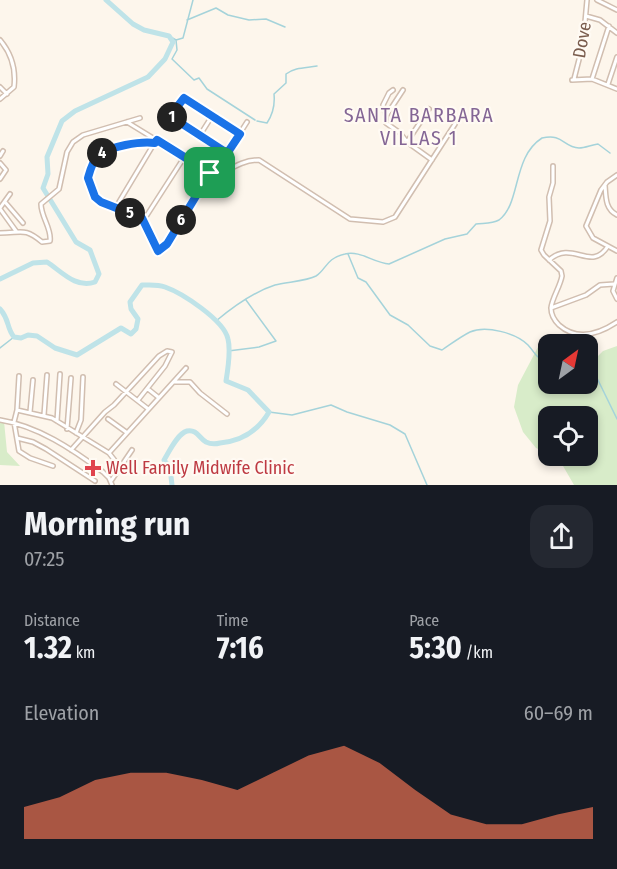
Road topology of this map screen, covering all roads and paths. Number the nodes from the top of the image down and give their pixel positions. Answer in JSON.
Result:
{"nodes":[{"id":1,"x":588,"y":0,"type":"edge"},
{"id":2,"x":597,"y":0,"type":"edge"},
{"id":3,"x":617,"y":10,"type":"edge"},
{"id":4,"x":586,"y":16,"type":"junction"},
{"id":5,"x":609,"y":26,"type":"junction"},
{"id":6,"x":617,"y":33,"type":"edge"},
{"id":7,"x":0,"y":40,"type":"edge"},
{"id":8,"x":617,"y":57,"type":"edge"},
{"id":9,"x":592,"y":79,"type":"junction"},
{"id":10,"x":608,"y":84,"type":"junction"},
{"id":11,"x":0,"y":87,"type":"edge"},
{"id":12,"x":617,"y":89,"type":"edge"},
{"id":13,"x":393,"y":90,"type":"dead end"},
{"id":14,"x":403,"y":90,"type":"dead end"},
{"id":15,"x":7,"y":94,"type":"junction"},
{"id":16,"x":0,"y":99,"type":"edge"},
{"id":17,"x":429,"y":109,"type":"dead end"},
{"id":18,"x":162,"y":114,"type":"dead end"},
{"id":19,"x":170,"y":116,"type":"junction"},
{"id":20,"x":212,"y":116,"type":"junction"},
{"id":21,"x":386,"y":116,"type":"junction"},
{"id":22,"x":140,"y":118,"type":"dead end"},
{"id":23,"x":127,"y":122,"type":"junction"},
{"id":24,"x":248,"y":122,"type":"dead end"},
{"id":25,"x":455,"y":124,"type":"dead end"},
{"id":26,"x":240,"y":134,"type":"junction"},
{"id":27,"x":200,"y":135,"type":"junction"},
{"id":28,"x":156,"y":141,"type":"junction"},
{"id":29,"x":407,"y":142,"type":"junction"},
{"id":30,"x":3,"y":151,"type":"dead end"},
{"id":31,"x":224,"y":151,"type":"junction"},
{"id":32,"x":0,"y":156,"type":"edge"},
{"id":33,"x":184,"y":156,"type":"junction"},
{"id":34,"x":432,"y":160,"type":"junction"},
{"id":35,"x":0,"y":163,"type":"edge"},
{"id":36,"x":553,"y":166,"type":"dead end"},
{"id":37,"x":210,"y":173,"type":"junction"},
{"id":38,"x":617,"y":175,"type":"edge"},
{"id":39,"x":0,"y":179,"type":"edge"},
{"id":40,"x":605,"y":185,"type":"junction"},
{"id":41,"x":10,"y":194,"type":"dead end"},
{"id":42,"x":6,"y":202,"type":"junction"},
{"id":43,"x":116,"y":207,"type":"junction"},
{"id":44,"x":0,"y":209,"type":"edge"},
{"id":45,"x":617,"y":215,"type":"edge"},
{"id":46,"x":142,"y":218,"type":"junction"},
{"id":47,"x":23,"y":223,"type":"dead end"},
{"id":48,"x":16,"y":231,"type":"junction"},
{"id":49,"x":0,"y":232,"type":"edge"},
{"id":50,"x":608,"y":246,"type":"junction"},
{"id":51,"x":617,"y":251,"type":"edge"},
{"id":52,"x":549,"y":260,"type":"junction"},
{"id":53,"x":617,"y":278,"type":"edge"},
{"id":54,"x":614,"y":284,"type":"junction"},
{"id":55,"x":617,"y":299,"type":"edge"},
{"id":56,"x":551,"y":308,"type":"junction"},
{"id":57,"x":617,"y":322,"type":"edge"},
{"id":58,"x":157,"y":359,"type":"junction"},
{"id":59,"x":165,"y":366,"type":"junction"},
{"id":60,"x":186,"y":368,"type":"dead end"},
{"id":61,"x":60,"y":374,"type":"dead end"},
{"id":62,"x":47,"y":375,"type":"dead end"},
{"id":63,"x":19,"y":376,"type":"dead end"},
{"id":64,"x":83,"y":376,"type":"dead end"},
{"id":65,"x":71,"y":378,"type":"dead end"},
{"id":66,"x":33,"y":380,"type":"dead end"},
{"id":67,"x":172,"y":383,"type":"junction"},
{"id":68,"x":116,"y":384,"type":"dead end"},
{"id":69,"x":148,"y":388,"type":"junction"},
{"id":70,"x":127,"y":392,"type":"junction"},
{"id":71,"x":158,"y":397,"type":"junction"},
{"id":72,"x":138,"y":400,"type":"junction"},
{"id":73,"x":148,"y":408,"type":"junction"},
{"id":74,"x":17,"y":410,"type":"junction"},
{"id":75,"x":30,"y":412,"type":"junction"},
{"id":76,"x":227,"y":414,"type":"dead end"},
{"id":77,"x":44,"y":415,"type":"junction"},
{"id":78,"x":108,"y":419,"type":"dead end"},
{"id":79,"x":0,"y":420,"type":"edge"},
{"id":80,"x":57,"y":421,"type":"junction"},
{"id":81,"x":14,"y":422,"type":"junction"},
{"id":82,"x":67,"y":429,"type":"junction"},
{"id":83,"x":126,"y":432,"type":"junction"},
{"id":84,"x":76,"y":434,"type":"junction"},
{"id":85,"x":82,"y":437,"type":"junction"},
{"id":86,"x":17,"y":438,"type":"junction"},
{"id":87,"x":71,"y":450,"type":"junction"},
{"id":88,"x":132,"y":450,"type":"dead end"},
{"id":89,"x":109,"y":453,"type":"junction"},
{"id":90,"x":52,"y":466,"type":"dead end"},
{"id":91,"x":120,"y":467,"type":"junction"},
{"id":92,"x":95,"y":481,"type":"dead end"},
{"id":93,"x":112,"y":483,"type":"edge"}],
"edges":[{"from":1,"to":4,"type":"street","name":"Dove"},
{"from":2,"to":3,"type":"street"},
{"from":4,"to":5,"type":"street"},
{"from":4,"to":9,"type":"street","name":"Dove"},
{"from":5,"to":6,"type":"street"},
{"from":5,"to":9,"type":"street"},
{"from":7,"to":15,"type":"street"},
{"from":8,"to":10,"type":"street"},
{"from":9,"to":10,"type":"street"},
{"from":10,"to":12,"type":"street"},
{"from":11,"to":15,"type":"street"},
{"from":13,"to":21,"type":"street"},
{"from":14,"to":21,"type":"street"},
{"from":15,"to":16,"type":"street"},
{"from":17,"to":29,"type":"street"},
{"from":18,"to":19,"type":"street"},
{"from":19,"to":20,"type":"street"},
{"from":19,"to":27,"type":"street"},
{"from":20,"to":26,"type":"street"},
{"from":20,"to":27,"type":"street"},
{"from":21,"to":29,"type":"street"},
{"from":22,"to":23,"type":"street"},
{"from":23,"to":28,"type":"street"},
{"from":23,"to":48,"type":"street"},
{"from":24,"to":26,"type":"street"},
{"from":25,"to":34,"type":"street"},
{"from":26,"to":31,"type":"street"},
{"from":27,"to":31,"type":"street"},
{"from":28,"to":33,"type":"street"},
{"from":28,"to":43,"type":"street"},
{"from":28,"to":43,"type":"street"},
{"from":29,"to":34,"type":"street"},
{"from":30,"to":32,"type":"street"},
{"from":31,"to":37,"type":"street"},
{"from":33,"to":37,"type":"street"},
{"from":33,"to":46,"type":"street"},
{"from":34,"to":37,"type":"street"},
{"from":35,"to":39,"type":"street"},
{"from":36,"to":52,"type":"street"},
{"from":37,"to":46,"type":"street"},
{"from":38,"to":40,"type":"street"},
{"from":40,"to":45,"type":"street"},
{"from":40,"to":50,"type":"street"},
{"from":41,"to":42,"type":"street"},
{"from":42,"to":44,"type":"street"},
{"from":42,"to":47,"type":"street"},
{"from":43,"to":46,"type":"street"},
{"from":44,"to":48,"type":"street"},
{"from":48,"to":49,"type":"street"},
{"from":50,"to":51,"type":"street"},
{"from":50,"to":52,"type":"street"},
{"from":52,"to":56,"type":"street"},
{"from":53,"to":54,"type":"street"},
{"from":54,"to":55,"type":"street"},
{"from":54,"to":56,"type":"street"},
{"from":56,"to":57,"type":"street"},
{"from":58,"to":59,"type":"street"},
{"from":58,"to":59,"type":"street"},
{"from":58,"to":70,"type":"street"},
{"from":59,"to":69,"type":"street"},
{"from":60,"to":67,"type":"street"},
{"from":61,"to":80,"type":"street"},
{"from":62,"to":77,"type":"street"},
{"from":63,"to":74,"type":"street"},
{"from":64,"to":84,"type":"street"},
{"from":65,"to":82,"type":"street"},
{"from":66,"to":75,"type":"street"},
{"from":67,"to":71,"type":"street"},
{"from":67,"to":76,"type":"street"},
{"from":68,"to":70,"type":"street"},
{"from":69,"to":71,"type":"street"},
{"from":69,"to":72,"type":"street"},
{"from":70,"to":72,"type":"street"},
{"from":70,"to":85,"type":"street"},
{"from":71,"to":73,"type":"street"},
{"from":72,"to":73,"type":"street"},
{"from":73,"to":83,"type":"street"},
{"from":74,"to":75,"type":"street"},
{"from":74,"to":81,"type":"street"},
{"from":75,"to":77,"type":"street"},
{"from":77,"to":80,"type":"street"},
{"from":78,"to":83,"type":"street"},
{"from":79,"to":81,"type":"street"},
{"from":80,"to":82,"type":"street"},
{"from":81,"to":86,"type":"street"},
{"from":81,"to":87,"type":"street"},
{"from":82,"to":84,"type":"street"},
{"from":83,"to":89,"type":"street"},
{"from":84,"to":85,"type":"street"},
{"from":85,"to":87,"type":"street"},
{"from":85,"to":89,"type":"street"},
{"from":86,"to":90,"type":"street"},
{"from":86,"to":92,"type":"street"},
{"from":87,"to":93,"type":"street"},
{"from":88,"to":91,"type":"street"},
{"from":89,"to":91,"type":"street"},
{"from":91,"to":93,"type":"street"}]}
